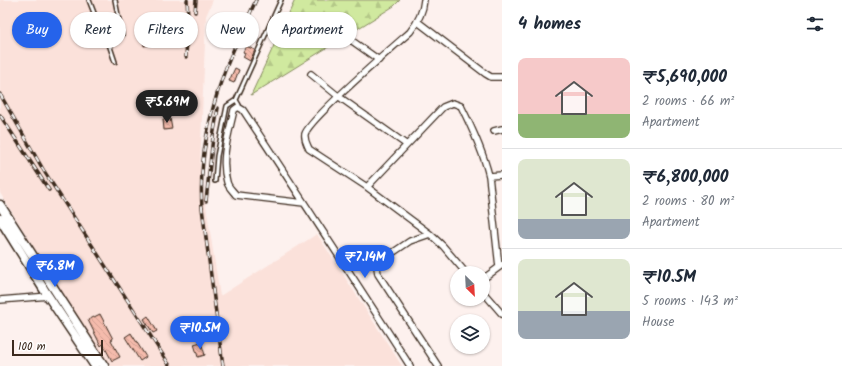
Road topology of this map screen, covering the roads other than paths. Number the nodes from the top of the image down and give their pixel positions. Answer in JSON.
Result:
{"nodes":[{"id":1,"x":89,"y":0,"type":"edge"},
{"id":2,"x":115,"y":0,"type":"edge"},
{"id":3,"x":281,"y":0,"type":"edge"},
{"id":4,"x":424,"y":0,"type":"edge"},
{"id":5,"x":94,"y":12,"type":"edge"},
{"id":6,"x":117,"y":12,"type":"edge"},
{"id":7,"x":418,"y":22,"type":"junction"},
{"id":8,"x":357,"y":45,"type":"edge"},
{"id":9,"x":110,"y":48,"type":"edge"},
{"id":10,"x":378,"y":60,"type":"junction"},
{"id":11,"x":114,"y":62,"type":"dead end"},
{"id":12,"x":311,"y":74,"type":"dead end"},
{"id":13,"x":502,"y":77,"type":"edge"},
{"id":14,"x":338,"y":96,"type":"junction"},
{"id":15,"x":236,"y":100,"type":"junction"},
{"id":16,"x":238,"y":107,"type":"junction"},
{"id":17,"x":502,"y":128,"type":"edge"},
{"id":18,"x":494,"y":131,"type":"dead end"},
{"id":19,"x":407,"y":145,"type":"junction"},
{"id":20,"x":488,"y":176,"type":"junction"},
{"id":21,"x":502,"y":176,"type":"edge"},
{"id":22,"x":215,"y":181,"type":"dead end"},
{"id":23,"x":367,"y":187,"type":"junction"},
{"id":24,"x":304,"y":203,"type":"junction"},
{"id":25,"x":0,"y":204,"type":"edge"},
{"id":26,"x":0,"y":219,"type":"edge"},
{"id":27,"x":430,"y":234,"type":"junction"},
{"id":28,"x":460,"y":266,"type":"edge"},
{"id":29,"x":501,"y":266,"type":"edge"},
{"id":30,"x":490,"y":274,"type":"edge"},
{"id":31,"x":56,"y":292,"type":"junction"},
{"id":32,"x":48,"y":296,"type":"junction"},
{"id":33,"x":0,"y":300,"type":"edge"},
{"id":34,"x":490,"y":300,"type":"edge"},
{"id":35,"x":502,"y":314,"type":"edge"},
{"id":36,"x":96,"y":366,"type":"edge"},
{"id":37,"x":104,"y":366,"type":"edge"},
{"id":38,"x":410,"y":366,"type":"edge"},
{"id":39,"x":438,"y":366,"type":"edge"}],
"edges":[{"from":1,"to":5,"type":"lane"},
{"from":2,"to":6,"type":"lane"},
{"from":3,"to":15,"type":"lane"},
{"from":4,"to":7,"type":"street"},
{"from":7,"to":10,"type":"street"},
{"from":7,"to":13,"type":"street"},
{"from":8,"to":10,"type":"street"},
{"from":9,"to":11,"type":"lane"},
{"from":10,"to":14,"type":"street"},
{"from":12,"to":14,"type":"street"},
{"from":14,"to":19,"type":"street"},
{"from":14,"to":23,"type":"street"},
{"from":15,"to":16,"type":"lane"},
{"from":15,"to":22,"type":"lane"},
{"from":16,"to":24,"type":"street"},
{"from":16,"to":24,"type":"street"},
{"from":17,"to":18,"type":"street"},
{"from":19,"to":20,"type":"street"},
{"from":19,"to":23,"type":"street"},
{"from":20,"to":21,"type":"street"},
{"from":20,"to":29,"type":"street"},
{"from":23,"to":27,"type":"street"},
{"from":24,"to":38,"type":"street"},
{"from":25,"to":31,"type":"street"},
{"from":26,"to":32,"type":"street"},
{"from":27,"to":28,"type":"street"},
{"from":27,"to":39,"type":"street"},
{"from":29,"to":30,"type":"street"},
{"from":31,"to":32,"type":"street"},
{"from":31,"to":37,"type":"street"},
{"from":32,"to":33,"type":"street"},
{"from":32,"to":36,"type":"street"},
{"from":34,"to":35,"type":"street"}]}
